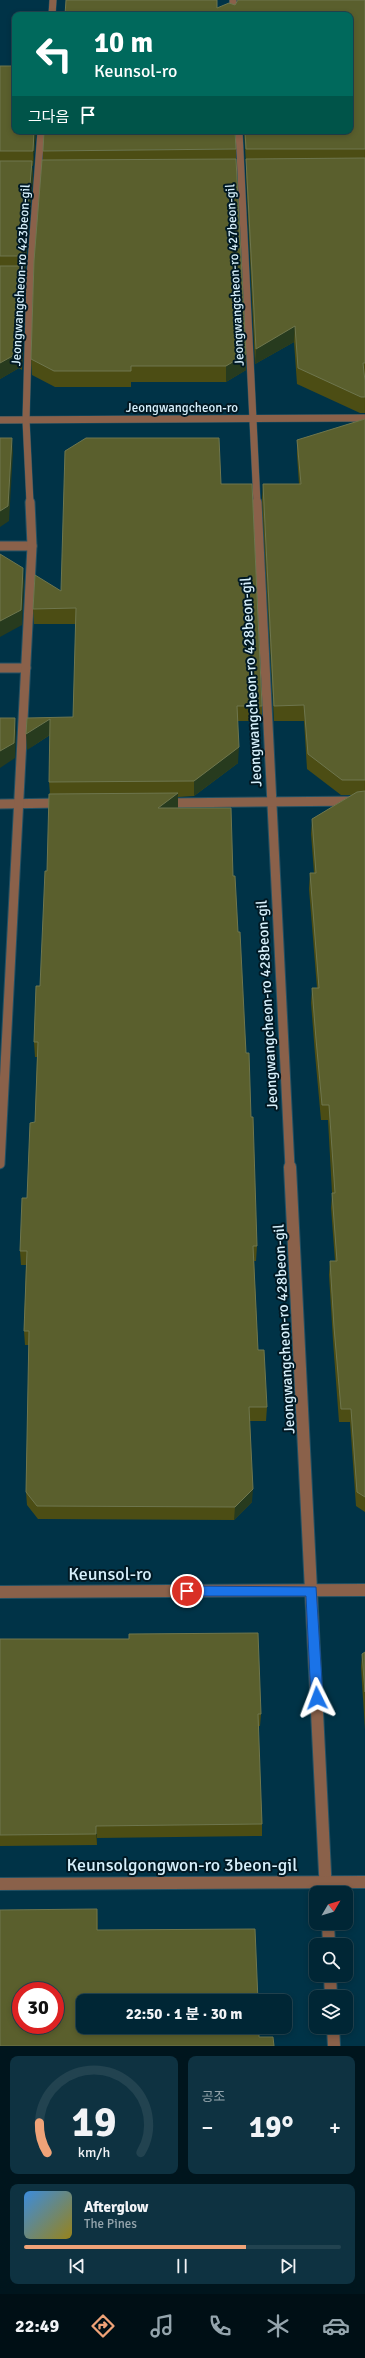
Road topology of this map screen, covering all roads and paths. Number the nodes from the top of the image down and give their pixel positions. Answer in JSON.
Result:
{"nodes":[{"id":1,"x":54,"y":0,"type":"edge"},
{"id":2,"x":232,"y":0,"type":"edge"},
{"id":3,"x":52,"y":12,"type":"edge"},
{"id":4,"x":233,"y":12,"type":"edge"},
{"id":5,"x":40,"y":134,"type":"edge"},
{"id":6,"x":239,"y":134,"type":"edge"},
{"id":7,"x":45,"y":170,"type":"edge"},
{"id":8,"x":34,"y":171,"type":"junction"},
{"id":9,"x":365,"y":418,"type":"edge"},
{"id":10,"x":253,"y":419,"type":"junction"},
{"id":11,"x":0,"y":420,"type":"edge"},
{"id":12,"x":26,"y":420,"type":"junction"},
{"id":13,"x":0,"y":546,"type":"edge"},
{"id":14,"x":32,"y":546,"type":"junction"},
{"id":15,"x":0,"y":668,"type":"edge"},
{"id":16,"x":26,"y":668,"type":"junction"},
{"id":17,"x":365,"y":801,"type":"edge"},
{"id":18,"x":272,"y":802,"type":"junction"},
{"id":19,"x":74,"y":803,"type":"edge"},
{"id":20,"x":153,"y":803,"type":"edge"},
{"id":21,"x":0,"y":804,"type":"edge"},
{"id":22,"x":19,"y":804,"type":"junction"},
{"id":23,"x":0,"y":1164,"type":"edge"},
{"id":24,"x":365,"y":1590,"type":"edge"},
{"id":25,"x":312,"y":1591,"type":"junction"},
{"id":26,"x":0,"y":1592,"type":"edge"},
{"id":27,"x":365,"y":1882,"type":"edge"},
{"id":28,"x":0,"y":1884,"type":"edge"},
{"id":29,"x":326,"y":1886,"type":"edge"},
{"id":30,"x":339,"y":1886,"type":"edge"},
{"id":31,"x":309,"y":1888,"type":"edge"},
{"id":32,"x":333,"y":2034,"type":"edge"},
{"id":33,"x":334,"y":2046,"type":"edge"}],
"edges":[{"from":1,"to":3,"type":"street"},
{"from":2,"to":4,"type":"street"},
{"from":5,"to":8,"type":"street","name":"Jeongwangcheon-ro 423beon-gil"},
{"from":6,"to":10,"type":"street","name":"Jeongwangcheon-ro 427beon-gil"},
{"from":7,"to":8,"type":"street"},
{"from":8,"to":12,"type":"street","name":"Jeongwangcheon-ro 423beon-gil"},
{"from":9,"to":10,"type":"street","name":"Jeongwangcheon-ro"},
{"from":10,"to":12,"type":"street","name":"Jeongwangcheon-ro"},
{"from":10,"to":18,"type":"street","name":"Jeongwangcheon-ro 428beon-gil"},
{"from":11,"to":12,"type":"street","name":"Jeongwangcheon-ro"},
{"from":12,"to":14,"type":"street","name":"Jeongwangcheon-ro 423beon-gil"},
{"from":13,"to":14,"type":"street"},
{"from":14,"to":16,"type":"street","name":"Jeongwangcheon-ro 423beon-gil"},
{"from":15,"to":16,"type":"street"},
{"from":16,"to":22,"type":"street","name":"Jeongwangcheon-ro 423beon-gil"},
{"from":17,"to":18,"type":"street"},
{"from":18,"to":20,"type":"street"},
{"from":18,"to":25,"type":"street","name":"Jeongwangcheon-ro 428beon-gil"},
{"from":19,"to":22,"type":"street"},
{"from":21,"to":22,"type":"street"},
{"from":22,"to":23,"type":"street","name":"Jeongwangcheon-ro 423beon-gil"},
{"from":24,"to":25,"type":"street","name":"Keunsol-ro"},
{"from":25,"to":26,"type":"street","name":"Keunsol-ro"},
{"from":25,"to":29,"type":"street","name":"Jeongwangcheon-ro 428beon-gil"},
{"from":27,"to":30,"type":"street","name":"Keunsolgongwon-ro 3beon-gil"},
{"from":28,"to":31,"type":"street","name":"Keunsolgongwon-ro 3beon-gil"},
{"from":32,"to":33,"type":"street"}]}
